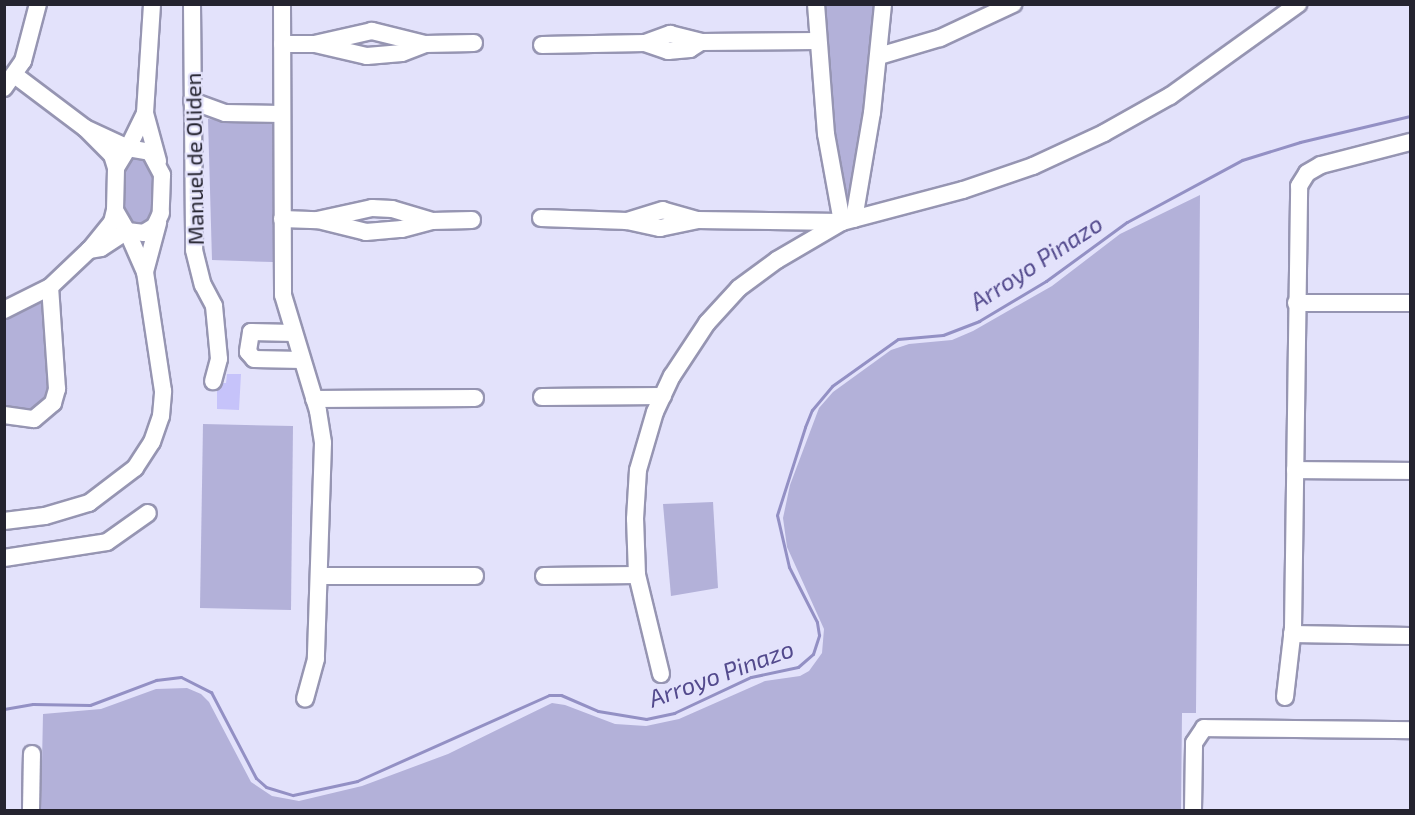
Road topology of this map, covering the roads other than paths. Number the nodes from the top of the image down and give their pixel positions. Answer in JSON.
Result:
{"nodes":[{"id":1,"x":38,"y":4,"type":"edge"},
{"id":2,"x":152,"y":4,"type":"edge"},
{"id":3,"x":192,"y":4,"type":"edge"},
{"id":4,"x":282,"y":4,"type":"edge"},
{"id":5,"x":816,"y":4,"type":"edge"},
{"id":6,"x":883,"y":4,"type":"edge"},
{"id":7,"x":1013,"y":4,"type":"edge"},
{"id":8,"x":1298,"y":4,"type":"edge"},
{"id":9,"x":818,"y":41,"type":"junction"},
{"id":10,"x":474,"y":43,"type":"dead end"},
{"id":11,"x":282,"y":44,"type":"junction"},
{"id":12,"x":315,"y":44,"type":"junction"},
{"id":13,"x":425,"y":44,"type":"junction"},
{"id":14,"x":542,"y":45,"type":"dead end"},
{"id":15,"x":879,"y":56,"type":"junction"},
{"id":16,"x":16,"y":76,"type":"junction"},
{"id":17,"x":4,"y":88,"type":"edge"},
{"id":18,"x":192,"y":101,"type":"junction"},
{"id":19,"x":145,"y":113,"type":"junction"},
{"id":20,"x":282,"y":114,"type":"junction"},
{"id":21,"x":86,"y":128,"type":"junction"},
{"id":22,"x":1410,"y":142,"type":"edge"},
{"id":23,"x":128,"y":148,"type":"junction"},
{"id":24,"x":158,"y":162,"type":"junction"},
{"id":25,"x":117,"y":168,"type":"junction"},
{"id":26,"x":115,"y":210,"type":"junction"},
{"id":27,"x":541,"y":218,"type":"dead end"},
{"id":28,"x":282,"y":219,"type":"junction"},
{"id":29,"x":318,"y":220,"type":"junction"},
{"id":30,"x":472,"y":220,"type":"dead end"},
{"id":31,"x":848,"y":220,"type":"junction"},
{"id":32,"x":158,"y":221,"type":"junction"},
{"id":33,"x":432,"y":221,"type":"junction"},
{"id":34,"x":127,"y":231,"type":"junction"},
{"id":35,"x":89,"y":250,"type":"junction"},
{"id":36,"x":145,"y":272,"type":"junction"},
{"id":37,"x":50,"y":287,"type":"junction"},
{"id":38,"x":1296,"y":303,"type":"junction"},
{"id":39,"x":1410,"y":303,"type":"edge"},
{"id":40,"x":4,"y":310,"type":"edge"},
{"id":41,"x":294,"y":333,"type":"junction"},
{"id":42,"x":302,"y":360,"type":"junction"},
{"id":43,"x":213,"y":381,"type":"dead end"},
{"id":44,"x":663,"y":396,"type":"junction"},
{"id":45,"x":542,"y":397,"type":"dead end"},
{"id":46,"x":475,"y":398,"type":"dead end"},
{"id":47,"x":314,"y":399,"type":"junction"},
{"id":48,"x":4,"y":415,"type":"edge"},
{"id":49,"x":1295,"y":470,"type":"junction"},
{"id":50,"x":1410,"y":471,"type":"edge"},
{"id":51,"x":4,"y":513,"type":"edge"},
{"id":52,"x":148,"y":513,"type":"dead end"},
{"id":53,"x":29,"y":518,"type":"junction"},
{"id":54,"x":4,"y":521,"type":"edge"},
{"id":55,"x":4,"y":558,"type":"edge"},
{"id":56,"x":637,"y":575,"type":"junction"},
{"id":57,"x":320,"y":576,"type":"junction"},
{"id":58,"x":475,"y":576,"type":"dead end"},
{"id":59,"x":544,"y":576,"type":"dead end"},
{"id":60,"x":1292,"y":634,"type":"junction"},
{"id":61,"x":1410,"y":636,"type":"edge"},
{"id":62,"x":661,"y":675,"type":"dead end"},
{"id":63,"x":1285,"y":697,"type":"dead end"},
{"id":64,"x":305,"y":699,"type":"dead end"},
{"id":65,"x":1410,"y":730,"type":"edge"},
{"id":66,"x":32,"y":754,"type":"dead end"},
{"id":67,"x":31,"y":810,"type":"edge"},
{"id":68,"x":1193,"y":810,"type":"edge"}],
"edges":[{"from":1,"to":16,"type":"street"},
{"from":2,"to":19,"type":"street"},
{"from":3,"to":18,"type":"street","name":"Manuel de Oliden"},
{"from":4,"to":11,"type":"street"},
{"from":5,"to":9,"type":"street"},
{"from":6,"to":15,"type":"street"},
{"from":7,"to":15,"type":"street"},
{"from":8,"to":31,"type":"street"},
{"from":9,"to":14,"type":"street"},
{"from":9,"to":31,"type":"street"},
{"from":10,"to":13,"type":"street"},
{"from":11,"to":12,"type":"street"},
{"from":11,"to":20,"type":"street"},
{"from":12,"to":13,"type":"street"},
{"from":12,"to":13,"type":"street"},
{"from":15,"to":31,"type":"street"},
{"from":16,"to":17,"type":"street"},
{"from":16,"to":21,"type":"street"},
{"from":18,"to":20,"type":"street"},
{"from":18,"to":43,"type":"street","name":"Manuel de Oliden"},
{"from":19,"to":23,"type":"street"},
{"from":19,"to":24,"type":"street"},
{"from":20,"to":28,"type":"street"},
{"from":21,"to":23,"type":"street"},
{"from":21,"to":25,"type":"street"},
{"from":22,"to":38,"type":"street"},
{"from":23,"to":24,"type":"street"},
{"from":23,"to":25,"type":"street"},
{"from":24,"to":32,"type":"street"},
{"from":25,"to":26,"type":"street"},
{"from":26,"to":34,"type":"street"},
{"from":26,"to":35,"type":"street"},
{"from":27,"to":31,"type":"street"},
{"from":28,"to":29,"type":"street"},
{"from":28,"to":41,"type":"street"},
{"from":29,"to":33,"type":"street"},
{"from":29,"to":33,"type":"street"},
{"from":30,"to":33,"type":"street"},
{"from":31,"to":44,"type":"street"},
{"from":32,"to":34,"type":"street"},
{"from":32,"to":36,"type":"street"},
{"from":34,"to":35,"type":"street"},
{"from":34,"to":36,"type":"street"},
{"from":35,"to":37,"type":"street"},
{"from":36,"to":53,"type":"street"},
{"from":37,"to":40,"type":"street"},
{"from":37,"to":48,"type":"street"},
{"from":38,"to":39,"type":"street"},
{"from":38,"to":49,"type":"street"},
{"from":41,"to":42,"type":"street"},
{"from":41,"to":42,"type":"street"},
{"from":42,"to":47,"type":"street"},
{"from":44,"to":45,"type":"street"},
{"from":44,"to":56,"type":"street"},
{"from":46,"to":47,"type":"street"},
{"from":47,"to":57,"type":"street"},
{"from":49,"to":50,"type":"street"},
{"from":49,"to":60,"type":"street"},
{"from":51,"to":53,"type":"street"},
{"from":52,"to":55,"type":"street"},
{"from":53,"to":54,"type":"street"},
{"from":56,"to":59,"type":"street"},
{"from":56,"to":62,"type":"street"},
{"from":57,"to":58,"type":"street"},
{"from":57,"to":64,"type":"street"},
{"from":60,"to":61,"type":"street"},
{"from":60,"to":63,"type":"street"},
{"from":65,"to":68,"type":"street"},
{"from":66,"to":67,"type":"street"}]}
